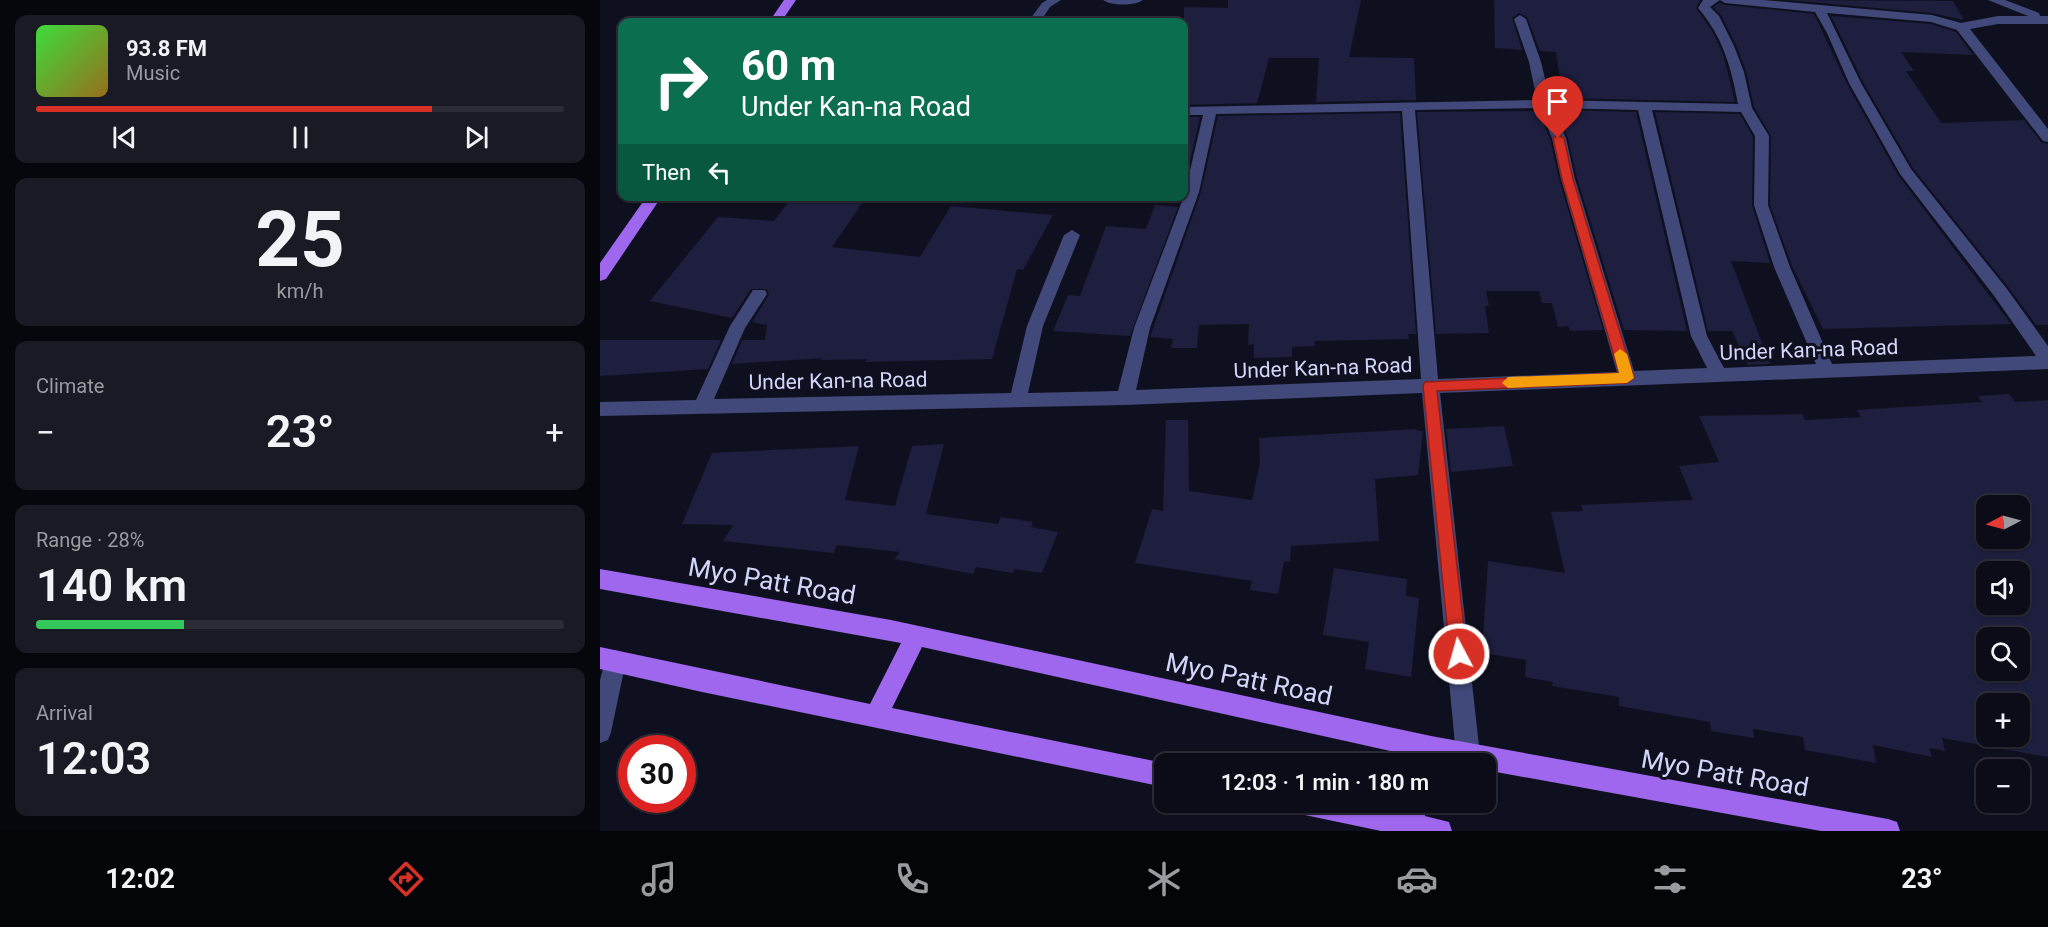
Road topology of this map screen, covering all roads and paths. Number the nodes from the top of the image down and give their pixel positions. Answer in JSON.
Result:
{"nodes":[{"id":1,"x":790,"y":0,"type":"edge"},
{"id":2,"x":1055,"y":0,"type":"edge"},
{"id":3,"x":1109,"y":0,"type":"edge"},
{"id":4,"x":1137,"y":0,"type":"edge"},
{"id":5,"x":1714,"y":0,"type":"edge"},
{"id":6,"x":1725,"y":0,"type":"edge"},
{"id":7,"x":1994,"y":0,"type":"edge"},
{"id":8,"x":1818,"y":7,"type":"junction"},
{"id":9,"x":778,"y":18,"type":"edge"},
{"id":10,"x":1037,"y":18,"type":"edge"},
{"id":11,"x":1521,"y":20,"type":"dead end"},
{"id":12,"x":2048,"y":20,"type":"edge"},
{"id":13,"x":1961,"y":27,"type":"junction"},
{"id":14,"x":1544,"y":104,"type":"junction"},
{"id":15,"x":1408,"y":106,"type":"junction"},
{"id":16,"x":1644,"y":106,"type":"junction"},
{"id":17,"x":1745,"y":108,"type":"junction"},
{"id":18,"x":1188,"y":111,"type":"edge"},
{"id":19,"x":1210,"y":111,"type":"junction"},
{"id":20,"x":2048,"y":138,"type":"edge"},
{"id":21,"x":652,"y":201,"type":"edge"},
{"id":22,"x":1072,"y":236,"type":"dead end"},
{"id":23,"x":600,"y":275,"type":"edge"},
{"id":24,"x":759,"y":294,"type":"dead end"},
{"id":25,"x":2048,"y":360,"type":"edge"},
{"id":26,"x":1828,"y":372,"type":"junction"},
{"id":27,"x":1719,"y":376,"type":"junction"},
{"id":28,"x":1627,"y":378,"type":"junction"},
{"id":29,"x":1430,"y":386,"type":"junction"},
{"id":30,"x":1125,"y":398,"type":"junction"},
{"id":31,"x":1018,"y":400,"type":"junction"},
{"id":32,"x":702,"y":407,"type":"junction"},
{"id":33,"x":600,"y":409,"type":"edge"},
{"id":34,"x":600,"y":579,"type":"edge"},
{"id":35,"x":915,"y":636,"type":"junction"},
{"id":36,"x":607,"y":659,"type":"edge"},
{"id":37,"x":876,"y":716,"type":"junction"},
{"id":38,"x":600,"y":732,"type":"edge"},
{"id":39,"x":1413,"y":753,"type":"edge"},
{"id":40,"x":1468,"y":753,"type":"edge"},
{"id":41,"x":1496,"y":760,"type":"edge"},
{"id":42,"x":1154,"y":773,"type":"edge"},
{"id":43,"x":1413,"y":814,"type":"edge"},
{"id":44,"x":1440,"y":831,"type":"edge"},
{"id":45,"x":1888,"y":831,"type":"edge"}],
"edges":[{"from":1,"to":9,"type":"main road"},
{"from":2,"to":10,"type":"street"},
{"from":3,"to":4,"type":"street"},
{"from":5,"to":17,"type":"street"},
{"from":6,"to":8,"type":"street"},
{"from":7,"to":12,"type":"street"},
{"from":8,"to":13,"type":"street"},
{"from":8,"to":25,"type":"street"},
{"from":11,"to":14,"type":"street"},
{"from":12,"to":13,"type":"street"},
{"from":13,"to":20,"type":"street"},
{"from":14,"to":15,"type":"street"},
{"from":14,"to":16,"type":"street"},
{"from":14,"to":28,"type":"street"},
{"from":15,"to":19,"type":"street"},
{"from":15,"to":29,"type":"street"},
{"from":16,"to":17,"type":"street"},
{"from":16,"to":27,"type":"street"},
{"from":17,"to":26,"type":"street"},
{"from":18,"to":19,"type":"street"},
{"from":19,"to":30,"type":"street"},
{"from":21,"to":23,"type":"main road"},
{"from":22,"to":31,"type":"street"},
{"from":24,"to":32,"type":"street"},
{"from":25,"to":26,"type":"street","name":"Under Kan-na Road"},
{"from":26,"to":27,"type":"street","name":"Under Kan-na Road"},
{"from":27,"to":28,"type":"street","name":"Under Kan-na Road"},
{"from":28,"to":29,"type":"street","name":"Under Kan-na Road"},
{"from":29,"to":30,"type":"street","name":"Under Kan-na Road"},
{"from":29,"to":40,"type":"street"},
{"from":30,"to":31,"type":"street","name":"Under Kan-na Road"},
{"from":31,"to":32,"type":"street","name":"Under Kan-na Road"},
{"from":32,"to":33,"type":"street","name":"Under Kan-na Road"},
{"from":34,"to":35,"type":"main road","name":"Myo Patt Road"},
{"from":35,"to":37,"type":"main road"},
{"from":35,"to":39,"type":"main road","name":"Myo Patt Road"},
{"from":36,"to":37,"type":"main road"},
{"from":36,"to":38,"type":"street"},
{"from":37,"to":42,"type":"main road"},
{"from":41,"to":45,"type":"main road","name":"Myo Patt Road"},
{"from":43,"to":44,"type":"main road"}]}
